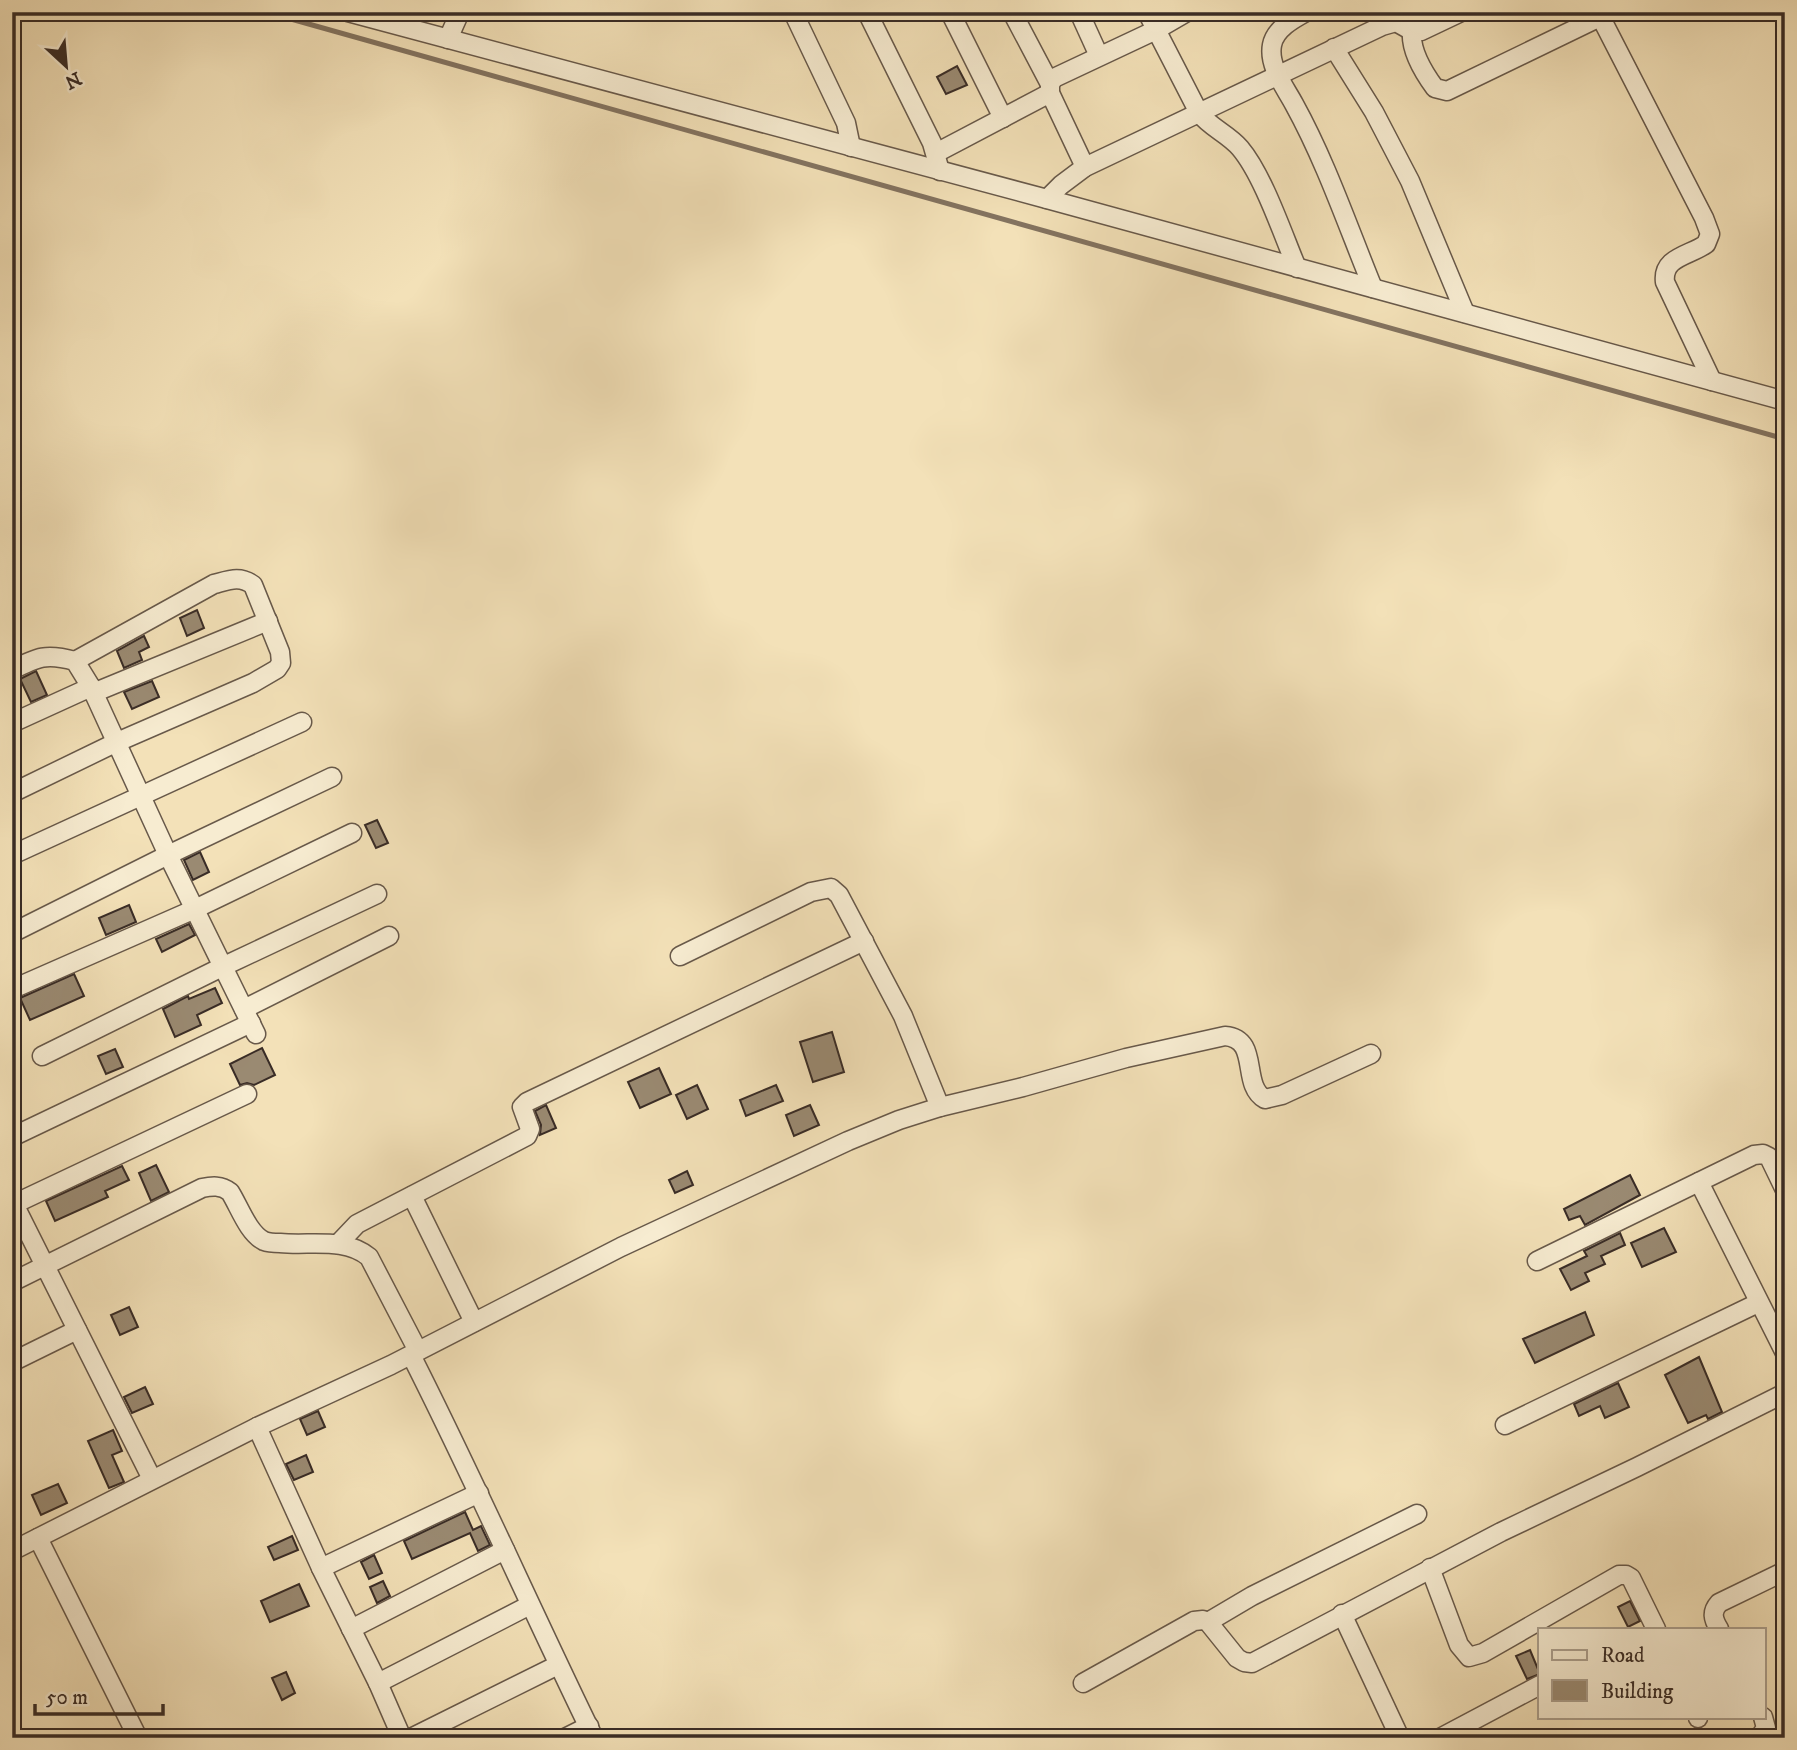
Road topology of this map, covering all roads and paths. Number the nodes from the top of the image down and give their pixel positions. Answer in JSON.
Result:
{"nodes":[{"id":1,"x":348,"y":12,"type":"edge"},
{"id":2,"x":460,"y":12,"type":"edge"},
{"id":3,"x":793,"y":12,"type":"edge"},
{"id":4,"x":867,"y":12,"type":"edge"},
{"id":5,"x":950,"y":12,"type":"edge"},
{"id":6,"x":1013,"y":12,"type":"edge"},
{"id":7,"x":1079,"y":12,"type":"edge"},
{"id":8,"x":1147,"y":12,"type":"edge"},
{"id":9,"x":1187,"y":12,"type":"edge"},
{"id":10,"x":1306,"y":12,"type":"edge"},
{"id":11,"x":1461,"y":12,"type":"edge"},
{"id":12,"x":1599,"y":15,"type":"edge"},
{"id":13,"x":1156,"y":30,"type":"junction"},
{"id":14,"x":1412,"y":31,"type":"junction"},
{"id":15,"x":448,"y":39,"type":"junction"},
{"id":16,"x":1334,"y":48,"type":"junction"},
{"id":17,"x":1099,"y":56,"type":"junction"},
{"id":18,"x":1278,"y":75,"type":"junction"},
{"id":19,"x":1050,"y":88,"type":"junction"},
{"id":20,"x":1199,"y":113,"type":"junction"},
{"id":21,"x":1003,"y":118,"type":"junction"},
{"id":22,"x":851,"y":147,"type":"junction"},
{"id":23,"x":938,"y":162,"type":"junction"},
{"id":24,"x":1085,"y":167,"type":"junction"},
{"id":25,"x":1046,"y":199,"type":"junction"},
{"id":26,"x":1297,"y":268,"type":"junction"},
{"id":27,"x":1373,"y":288,"type":"junction"},
{"id":28,"x":1465,"y":313,"type":"junction"},
{"id":29,"x":1712,"y":382,"type":"junction"},
{"id":30,"x":1785,"y":401,"type":"edge"},
{"id":31,"x":268,"y":621,"type":"junction"},
{"id":32,"x":75,"y":661,"type":"junction"},
{"id":33,"x":12,"y":670,"type":"edge"},
{"id":34,"x":92,"y":690,"type":"junction"},
{"id":35,"x":302,"y":722,"type":"dead end"},
{"id":36,"x":12,"y":723,"type":"edge"},
{"id":37,"x":116,"y":743,"type":"junction"},
{"id":38,"x":332,"y":777,"type":"dead end"},
{"id":39,"x":12,"y":793,"type":"edge"},
{"id":40,"x":141,"y":795,"type":"junction"},
{"id":41,"x":352,"y":833,"type":"dead end"},
{"id":42,"x":12,"y":855,"type":"edge"},
{"id":43,"x":168,"y":855,"type":"junction"},
{"id":44,"x":377,"y":894,"type":"dead end"},
{"id":45,"x":195,"y":909,"type":"junction"},
{"id":46,"x":12,"y":933,"type":"edge"},
{"id":47,"x":389,"y":936,"type":"dead end"},
{"id":48,"x":864,"y":941,"type":"junction"},
{"id":49,"x":680,"y":956,"type":"dead end"},
{"id":50,"x":222,"y":967,"type":"junction"},
{"id":51,"x":15,"y":988,"type":"dead end"},
{"id":52,"x":250,"y":1022,"type":"junction"},
{"id":53,"x":1371,"y":1054,"type":"dead end"},
{"id":54,"x":42,"y":1056,"type":"dead end"},
{"id":55,"x":247,"y":1094,"type":"dead end"},
{"id":56,"x":940,"y":1107,"type":"junction"},
{"id":57,"x":12,"y":1136,"type":"edge"},
{"id":58,"x":1699,"y":1181,"type":"junction"},
{"id":59,"x":1785,"y":1190,"type":"edge"},
{"id":60,"x":412,"y":1196,"type":"junction"},
{"id":61,"x":13,"y":1203,"type":"edge"},
{"id":62,"x":338,"y":1244,"type":"junction"},
{"id":63,"x":1537,"y":1261,"type":"dead end"},
{"id":64,"x":46,"y":1265,"type":"junction"},
{"id":65,"x":12,"y":1282,"type":"edge"},
{"id":66,"x":1759,"y":1303,"type":"junction"},
{"id":67,"x":474,"y":1322,"type":"junction"},
{"id":68,"x":77,"y":1330,"type":"junction"},
{"id":69,"x":415,"y":1353,"type":"junction"},
{"id":70,"x":1785,"y":1353,"type":"edge"},
{"id":71,"x":12,"y":1362,"type":"edge"},
{"id":72,"x":1785,"y":1393,"type":"edge"},
{"id":73,"x":1505,"y":1425,"type":"dead end"},
{"id":74,"x":257,"y":1427,"type":"junction"},
{"id":75,"x":152,"y":1479,"type":"junction"},
{"id":76,"x":479,"y":1493,"type":"junction"},
{"id":77,"x":1417,"y":1514,"type":"dead end"},
{"id":78,"x":38,"y":1538,"type":"junction"},
{"id":79,"x":505,"y":1550,"type":"junction"},
{"id":80,"x":12,"y":1551,"type":"edge"},
{"id":81,"x":321,"y":1568,"type":"junction"},
{"id":82,"x":1430,"y":1568,"type":"junction"},
{"id":83,"x":1785,"y":1571,"type":"edge"},
{"id":84,"x":530,"y":1605,"type":"junction"},
{"id":85,"x":1342,"y":1614,"type":"junction"},
{"id":86,"x":1208,"y":1622,"type":"junction"},
{"id":87,"x":1656,"y":1628,"type":"edge"},
{"id":88,"x":1718,"y":1628,"type":"edge"},
{"id":89,"x":351,"y":1629,"type":"junction"},
{"id":90,"x":558,"y":1665,"type":"junction"},
{"id":91,"x":378,"y":1683,"type":"junction"},
{"id":92,"x":1083,"y":1683,"type":"dead end"},
{"id":93,"x":1538,"y":1686,"type":"edge"},
{"id":94,"x":1763,"y":1718,"type":"edge"},
{"id":95,"x":592,"y":1732,"type":"edge"},
{"id":96,"x":138,"y":1738,"type":"edge"},
{"id":97,"x":402,"y":1738,"type":"edge"},
{"id":98,"x":411,"y":1738,"type":"edge"},
{"id":99,"x":565,"y":1738,"type":"edge"},
{"id":100,"x":1400,"y":1738,"type":"edge"},
{"id":101,"x":1440,"y":1738,"type":"edge"},
{"id":102,"x":1759,"y":1738,"type":"edge"}],
"edges":[{"from":1,"to":15,"type":"street"},
{"from":2,"to":15,"type":"street"},
{"from":3,"to":22,"type":"street"},
{"from":4,"to":23,"type":"street"},
{"from":5,"to":21,"type":"street"},
{"from":6,"to":19,"type":"street"},
{"from":7,"to":17,"type":"street"},
{"from":8,"to":13,"type":"street"},
{"from":9,"to":13,"type":"street"},
{"from":10,"to":18,"type":"street"},
{"from":11,"to":14,"type":"street"},
{"from":12,"to":14,"type":"street"},
{"from":12,"to":29,"type":"street"},
{"from":13,"to":17,"type":"street"},
{"from":13,"to":20,"type":"street"},
{"from":14,"to":16,"type":"street"},
{"from":15,"to":22,"type":"street"},
{"from":16,"to":18,"type":"street"},
{"from":16,"to":28,"type":"street"},
{"from":17,"to":19,"type":"street"},
{"from":18,"to":20,"type":"street"},
{"from":18,"to":27,"type":"street"},
{"from":19,"to":21,"type":"street"},
{"from":19,"to":24,"type":"street"},
{"from":20,"to":24,"type":"street"},
{"from":20,"to":26,"type":"street"},
{"from":21,"to":23,"type":"street"},
{"from":22,"to":23,"type":"street"},
{"from":23,"to":25,"type":"street"},
{"from":24,"to":25,"type":"street"},
{"from":25,"to":26,"type":"street"},
{"from":26,"to":27,"type":"street"},
{"from":27,"to":28,"type":"street"},
{"from":28,"to":29,"type":"street"},
{"from":29,"to":30,"type":"street"},
{"from":31,"to":32,"type":"street"},
{"from":31,"to":34,"type":"street"},
{"from":31,"to":37,"type":"street"},
{"from":32,"to":33,"type":"street"},
{"from":32,"to":34,"type":"street"},
{"from":34,"to":36,"type":"street"},
{"from":34,"to":37,"type":"street"},
{"from":35,"to":40,"type":"street"},
{"from":37,"to":39,"type":"street"},
{"from":37,"to":40,"type":"street"},
{"from":38,"to":43,"type":"street"},
{"from":40,"to":42,"type":"street"},
{"from":40,"to":43,"type":"street"},
{"from":41,"to":45,"type":"street"},
{"from":43,"to":45,"type":"street"},
{"from":43,"to":46,"type":"street"},
{"from":44,"to":50,"type":"street"},
{"from":45,"to":50,"type":"street"},
{"from":45,"to":51,"type":"street"},
{"from":47,"to":52,"type":"street"},
{"from":48,"to":49,"type":"street"},
{"from":48,"to":56,"type":"street"},
{"from":48,"to":60,"type":"street"},
{"from":50,"to":52,"type":"street"},
{"from":50,"to":54,"type":"street"},
{"from":52,"to":57,"type":"street"},
{"from":53,"to":56,"type":"street"},
{"from":55,"to":61,"type":"street"},
{"from":56,"to":67,"type":"street"},
{"from":58,"to":59,"type":"street"},
{"from":58,"to":63,"type":"street"},
{"from":58,"to":66,"type":"street"},
{"from":60,"to":62,"type":"street"},
{"from":60,"to":67,"type":"street"},
{"from":61,"to":64,"type":"street"},
{"from":62,"to":64,"type":"street"},
{"from":62,"to":69,"type":"street"},
{"from":64,"to":65,"type":"street"},
{"from":64,"to":68,"type":"street"},
{"from":66,"to":70,"type":"street"},
{"from":66,"to":73,"type":"street"},
{"from":67,"to":69,"type":"street"},
{"from":68,"to":71,"type":"street"},
{"from":68,"to":75,"type":"street"},
{"from":69,"to":74,"type":"street"},
{"from":69,"to":76,"type":"street"},
{"from":72,"to":82,"type":"street"},
{"from":74,"to":75,"type":"street"},
{"from":74,"to":81,"type":"street"},
{"from":75,"to":78,"type":"street"},
{"from":76,"to":79,"type":"street"},
{"from":76,"to":81,"type":"street"},
{"from":77,"to":86,"type":"street"},
{"from":78,"to":80,"type":"street"},
{"from":78,"to":96,"type":"street"},
{"from":79,"to":84,"type":"street"},
{"from":79,"to":89,"type":"street"},
{"from":81,"to":89,"type":"street"},
{"from":82,"to":85,"type":"street"},
{"from":82,"to":87,"type":"street"},
{"from":83,"to":88,"type":"street"},
{"from":84,"to":90,"type":"street"},
{"from":84,"to":91,"type":"street"},
{"from":85,"to":86,"type":"street"},
{"from":85,"to":100,"type":"street"},
{"from":86,"to":92,"type":"street"},
{"from":89,"to":91,"type":"street"},
{"from":90,"to":95,"type":"street"},
{"from":90,"to":98,"type":"street"},
{"from":91,"to":97,"type":"street"},
{"from":93,"to":101,"type":"street"},
{"from":94,"to":102,"type":"street"},
{"from":95,"to":99,"type":"street"}]}
